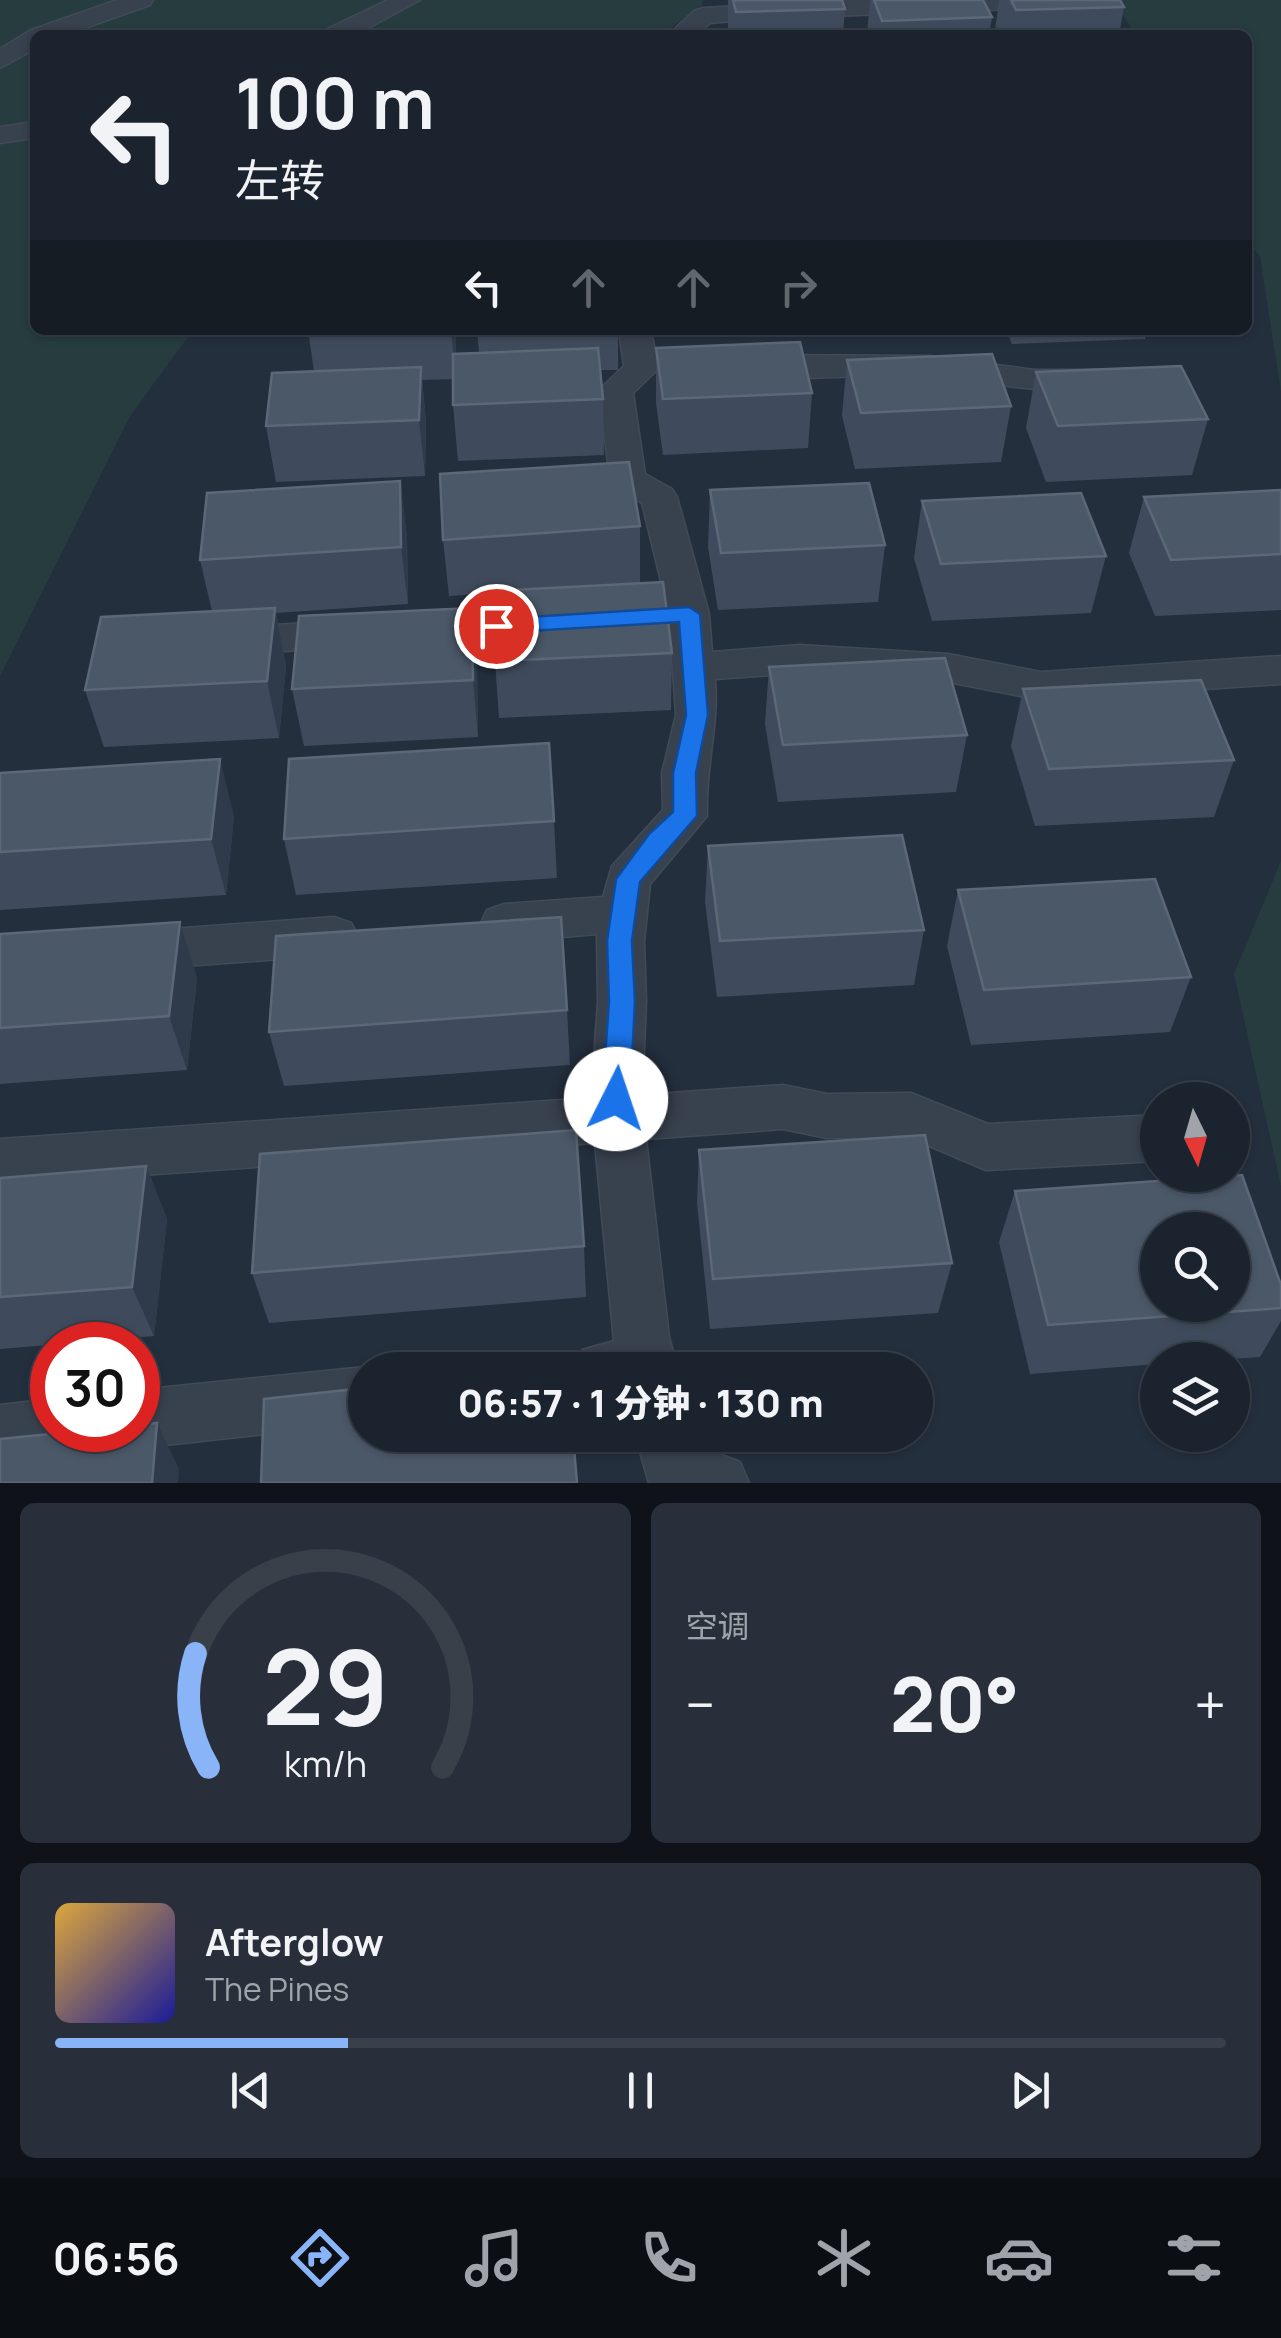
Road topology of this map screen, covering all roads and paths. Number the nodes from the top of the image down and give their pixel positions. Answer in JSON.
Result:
{"nodes":[{"id":1,"x":141,"y":0,"type":"edge"},
{"id":2,"x":408,"y":0,"type":"edge"},
{"id":3,"x":1063,"y":0,"type":"edge"},
{"id":4,"x":757,"y":5,"type":"edge"},
{"id":5,"x":54,"y":30,"type":"edge"},
{"id":6,"x":345,"y":30,"type":"edge"},
{"id":7,"x":687,"y":30,"type":"edge"},
{"id":8,"x":30,"y":41,"type":"edge"},
{"id":9,"x":0,"y":60,"type":"edge"},
{"id":10,"x":30,"y":131,"type":"edge"},
{"id":11,"x":0,"y":135,"type":"edge"},
{"id":12,"x":651,"y":356,"type":"edge"},
{"id":13,"x":716,"y":366,"type":"edge"},
{"id":14,"x":1134,"y":375,"type":"edge"},
{"id":15,"x":592,"y":620,"type":"edge"},
{"id":16,"x":186,"y":645,"type":"edge"},
{"id":17,"x":693,"y":667,"type":"junction"},
{"id":18,"x":1281,"y":670,"type":"edge"},
{"id":19,"x":623,"y":914,"type":"junction"},
{"id":20,"x":468,"y":926,"type":"edge"},
{"id":21,"x":370,"y":933,"type":"edge"},
{"id":22,"x":78,"y":954,"type":"edge"},
{"id":23,"x":618,"y":1119,"type":"junction"},
{"id":24,"x":1140,"y":1139,"type":"edge"},
{"id":25,"x":0,"y":1162,"type":"edge"},
{"id":26,"x":637,"y":1352,"type":"edge"},
{"id":27,"x":348,"y":1397,"type":"edge"},
{"id":28,"x":160,"y":1418,"type":"edge"},
{"id":29,"x":30,"y":1431,"type":"edge"},
{"id":30,"x":0,"y":1434,"type":"edge"},
{"id":31,"x":668,"y":1452,"type":"edge"},
{"id":32,"x":718,"y":1483,"type":"edge"}],
"edges":[{"from":1,"to":5,"type":"street"},
{"from":2,"to":6,"type":"street"},
{"from":3,"to":4,"type":"street"},
{"from":4,"to":7,"type":"street"},
{"from":8,"to":9,"type":"street"},
{"from":10,"to":11,"type":"street"},
{"from":12,"to":17,"type":"street"},
{"from":13,"to":14,"type":"street"},
{"from":15,"to":16,"type":"street"},
{"from":17,"to":18,"type":"street"},
{"from":17,"to":19,"type":"street"},
{"from":19,"to":20,"type":"street"},
{"from":19,"to":23,"type":"street"},
{"from":21,"to":22,"type":"street"},
{"from":23,"to":24,"type":"street"},
{"from":23,"to":25,"type":"street"},
{"from":23,"to":26,"type":"street"},
{"from":27,"to":28,"type":"street"},
{"from":29,"to":30,"type":"street"},
{"from":31,"to":32,"type":"street"}]}
